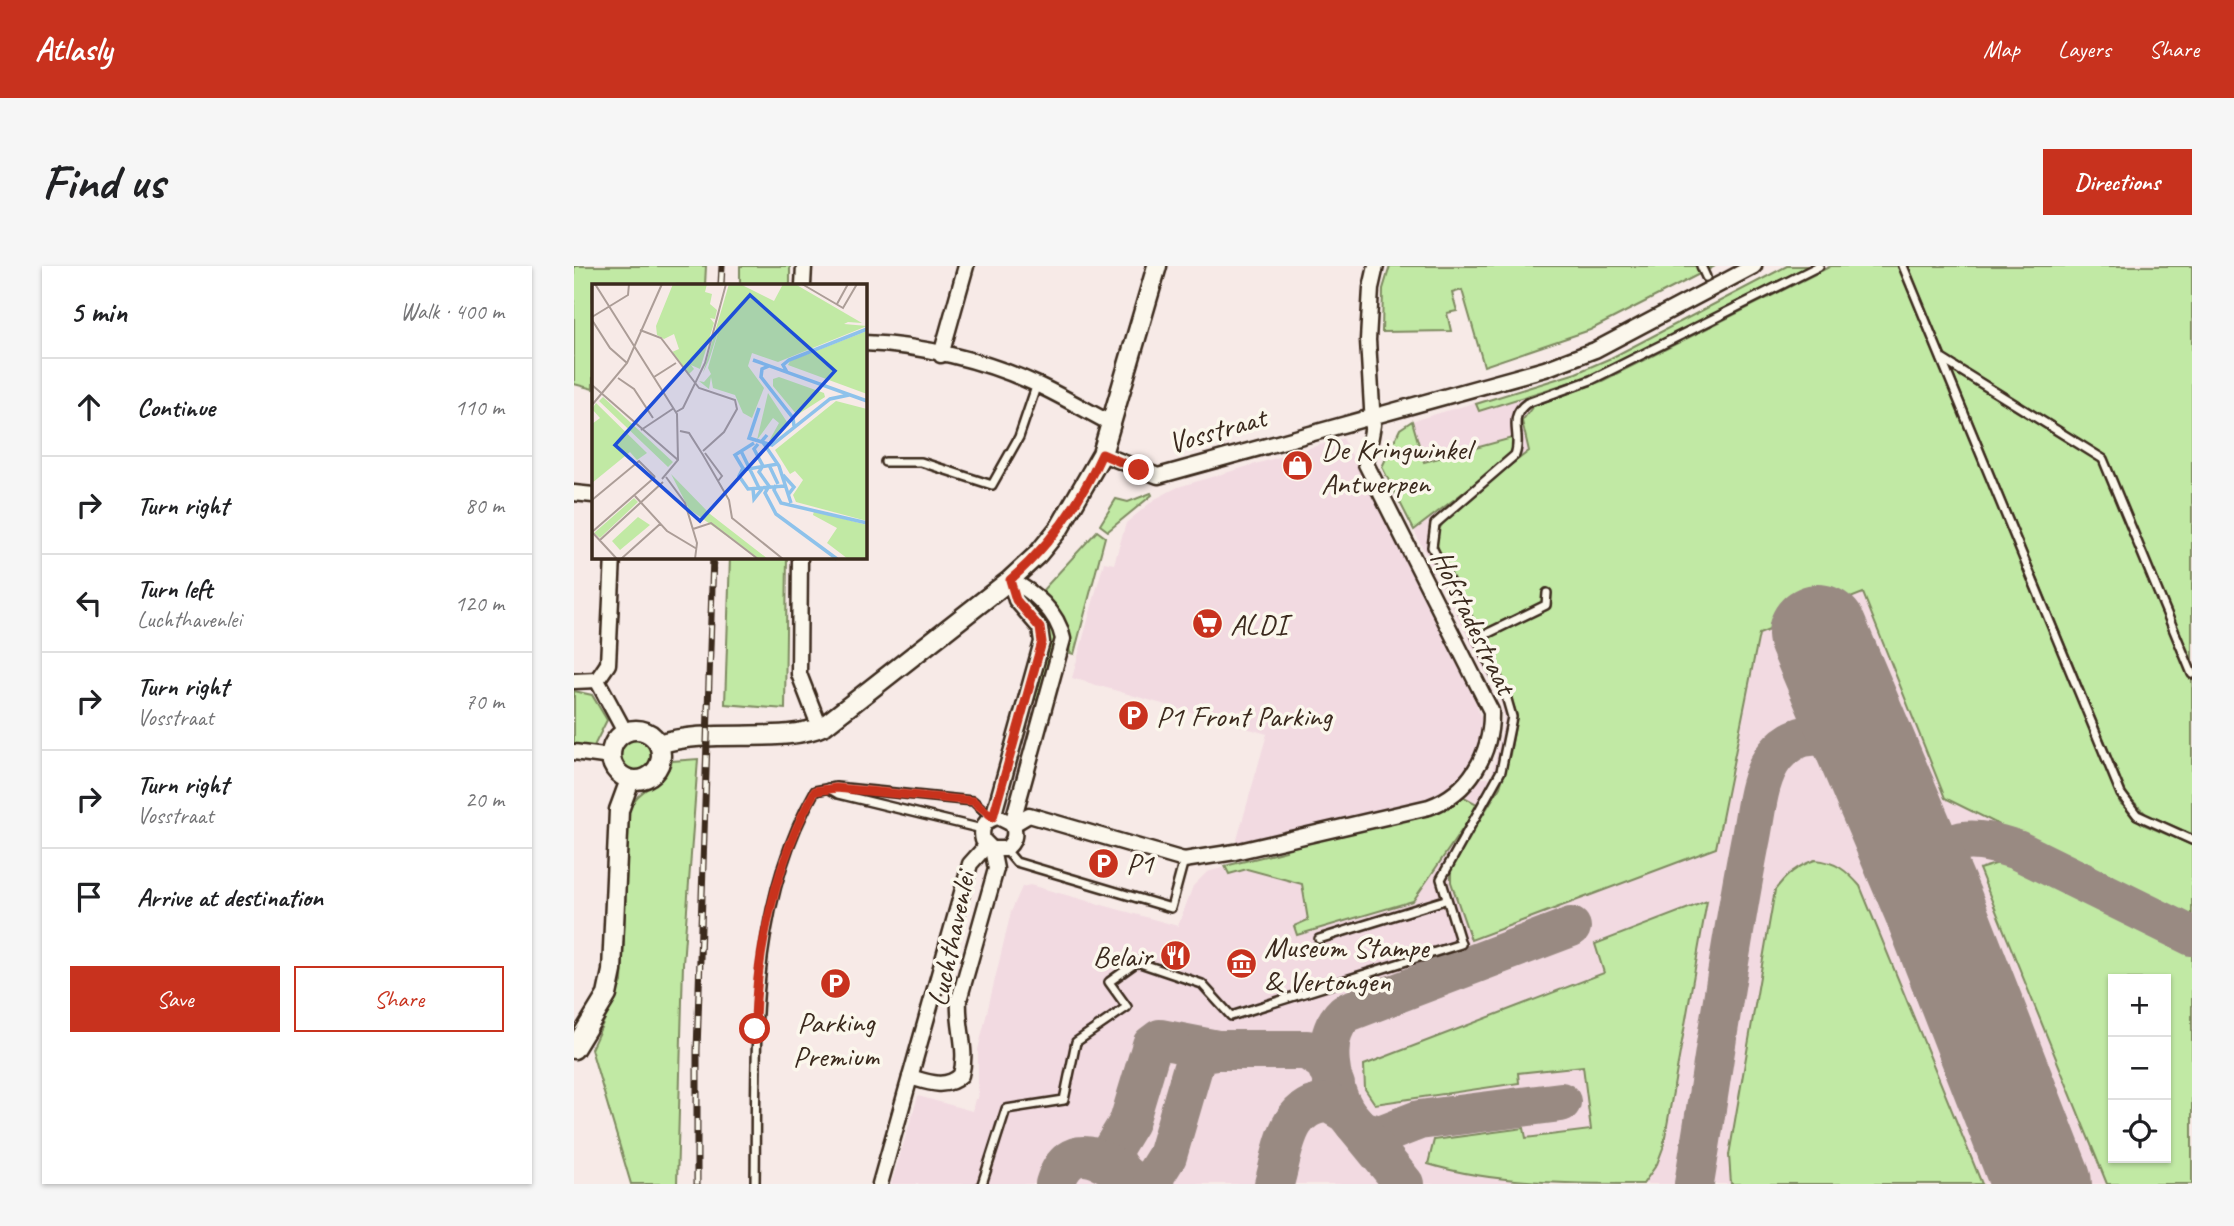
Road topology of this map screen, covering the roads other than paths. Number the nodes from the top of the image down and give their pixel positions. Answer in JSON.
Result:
{"nodes":[{"id":1,"x":804,"y":266,"type":"edge"},
{"id":2,"x":966,"y":266,"type":"edge"},
{"id":3,"x":1157,"y":266,"type":"edge"},
{"id":4,"x":1377,"y":266,"type":"edge"},
{"id":5,"x":1701,"y":266,"type":"edge"},
{"id":6,"x":1754,"y":266,"type":"edge"},
{"id":7,"x":1819,"y":266,"type":"edge"},
{"id":8,"x":1903,"y":266,"type":"edge"},
{"id":9,"x":1706,"y":277,"type":"dead end"},
{"id":10,"x":803,"y":284,"type":"edge"},
{"id":11,"x":866,"y":343,"type":"edge"},
{"id":12,"x":941,"y":355,"type":"junction"},
{"id":13,"x":1942,"y":359,"type":"junction"},
{"id":14,"x":1037,"y":384,"type":"junction"},
{"id":15,"x":1373,"y":414,"type":"junction"},
{"id":16,"x":1112,"y":424,"type":"junction"},
{"id":17,"x":1102,"y":454,"type":"junction"},
{"id":18,"x":885,"y":462,"type":"dead end"},
{"id":19,"x":574,"y":493,"type":"edge"},
{"id":20,"x":592,"y":495,"type":"edge"},
{"id":21,"x":613,"y":558,"type":"edge"},
{"id":22,"x":800,"y":558,"type":"edge"},
{"id":23,"x":1010,"y":580,"type":"junction"},
{"id":24,"x":1547,"y":593,"type":"dead end"},
{"id":25,"x":1478,"y":638,"type":"junction"},
{"id":26,"x":2192,"y":674,"type":"edge"},
{"id":27,"x":597,"y":680,"type":"junction"},
{"id":28,"x":574,"y":681,"type":"edge"},
{"id":29,"x":1023,"y":710,"type":"junction"},
{"id":30,"x":1043,"y":715,"type":"junction"},
{"id":31,"x":820,"y":727,"type":"junction"},
{"id":32,"x":625,"y":732,"type":"junction"},
{"id":33,"x":659,"y":744,"type":"junction"},
{"id":34,"x":574,"y":752,"type":"edge"},
{"id":35,"x":611,"y":757,"type":"junction"},
{"id":36,"x":630,"y":780,"type":"junction"},
{"id":37,"x":827,"y":787,"type":"junction"},
{"id":38,"x":989,"y":821,"type":"junction"},
{"id":39,"x":1012,"y":824,"type":"junction"},
{"id":40,"x":2192,"y":840,"type":"edge"},
{"id":41,"x":994,"y":848,"type":"junction"},
{"id":42,"x":1184,"y":860,"type":"junction"},
{"id":43,"x":1445,"y":900,"type":"junction"},
{"id":44,"x":1319,"y":939,"type":"dead end"},
{"id":45,"x":574,"y":1049,"type":"edge"},
{"id":46,"x":910,"y":1077,"type":"junction"},
{"id":47,"x":755,"y":1184,"type":"edge"},
{"id":48,"x":880,"y":1184,"type":"edge"},
{"id":49,"x":982,"y":1184,"type":"edge"}],
"edges":[{"from":1,"to":10,"type":"street"},
{"from":2,"to":12,"type":"street"},
{"from":3,"to":16,"type":"street"},
{"from":4,"to":15,"type":"street","name":"Hofstadestraat"},
{"from":5,"to":9,"type":"lane"},
{"from":6,"to":15,"type":"street","name":"Vosstraat"},
{"from":7,"to":25,"type":"lane"},
{"from":8,"to":13,"type":"lane"},
{"from":11,"to":12,"type":"street"},
{"from":12,"to":14,"type":"street"},
{"from":13,"to":26,"type":"lane"},
{"from":13,"to":40,"type":"lane"},
{"from":14,"to":16,"type":"street"},
{"from":14,"to":18,"type":"lane"},
{"from":15,"to":17,"type":"street","name":"Vosstraat"},
{"from":15,"to":42,"type":"street","name":"Hofstadestraat"},
{"from":16,"to":17,"type":"street"},
{"from":17,"to":23,"type":"street"},
{"from":19,"to":20,"type":"street"},
{"from":21,"to":27,"type":"street"},
{"from":22,"to":31,"type":"street"},
{"from":23,"to":29,"type":"street"},
{"from":23,"to":30,"type":"street"},
{"from":23,"to":31,"type":"street"},
{"from":24,"to":25,"type":"lane"},
{"from":25,"to":43,"type":"lane"},
{"from":27,"to":28,"type":"street"},
{"from":27,"to":32,"type":"street"},
{"from":29,"to":30,"type":"street"},
{"from":29,"to":38,"type":"street"},
{"from":30,"to":39,"type":"street"},
{"from":31,"to":33,"type":"street"},
{"from":32,"to":33,"type":"street"},
{"from":32,"to":35,"type":"street"},
{"from":33,"to":36,"type":"street"},
{"from":34,"to":35,"type":"street"},
{"from":35,"to":36,"type":"street"},
{"from":36,"to":45,"type":"street"},
{"from":37,"to":38,"type":"lane"},
{"from":37,"to":38,"type":"lane"},
{"from":37,"to":47,"type":"lane"},
{"from":38,"to":39,"type":"street"},
{"from":38,"to":41,"type":"street","name":"Luchthavenlei"},
{"from":39,"to":41,"type":"street"},
{"from":39,"to":42,"type":"street","name":"Hofstadestraat"},
{"from":41,"to":42,"type":"lane"},
{"from":41,"to":46,"type":"street","name":"Luchthavenlei"},
{"from":41,"to":46,"type":"street","name":"Luchthavenlei"},
{"from":43,"to":44,"type":"lane"},
{"from":43,"to":49,"type":"lane"},
{"from":46,"to":48,"type":"street","name":"Luchthavenlei"}]}
